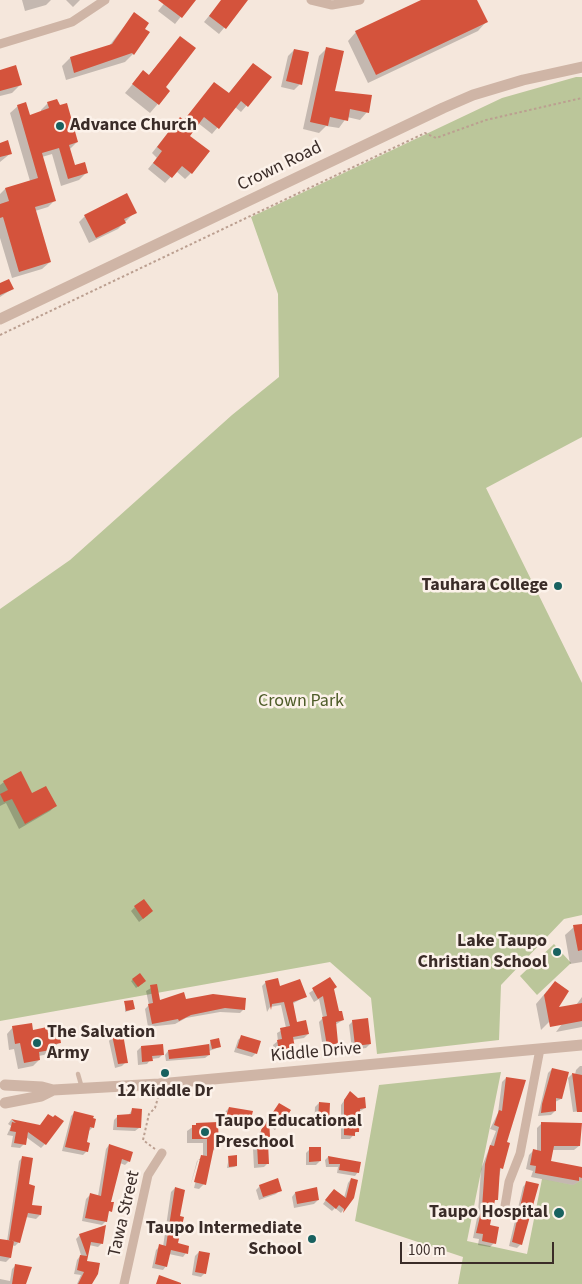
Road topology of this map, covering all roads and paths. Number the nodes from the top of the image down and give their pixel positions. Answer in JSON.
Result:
{"nodes":[{"id":1,"x":105,"y":0,"type":"edge"},
{"id":2,"x":311,"y":0,"type":"edge"},
{"id":3,"x":360,"y":0,"type":"edge"},
{"id":4,"x":0,"y":44,"type":"edge"},
{"id":5,"x":582,"y":68,"type":"edge"},
{"id":6,"x":582,"y":98,"type":"edge"},
{"id":7,"x":0,"y":320,"type":"edge"},
{"id":8,"x":0,"y":335,"type":"edge"},
{"id":9,"x":582,"y":1045,"type":"edge"},
{"id":10,"x":540,"y":1050,"type":"junction"},
{"id":11,"x":78,"y":1074,"type":"dead end"},
{"id":12,"x":2,"y":1083,"type":"edge"},
{"id":13,"x":159,"y":1084,"type":"junction"},
{"id":14,"x":82,"y":1088,"type":"junction"},
{"id":15,"x":53,"y":1090,"type":"junction"},
{"id":16,"x":2,"y":1105,"type":"edge"},
{"id":17,"x":162,"y":1153,"type":"joint"},
{"id":18,"x":505,"y":1206,"type":"dead end"},
{"id":19,"x":124,"y":1284,"type":"edge"}],
"edges":[{"from":1,"to":4,"type":"street"},
{"from":2,"to":3,"type":"street"},
{"from":5,"to":7,"type":"street","name":"Crown Road"},
{"from":6,"to":8,"type":"path"},
{"from":9,"to":10,"type":"street","name":"Kiddle Drive"},
{"from":10,"to":13,"type":"street","name":"Kiddle Drive"},
{"from":10,"to":18,"type":"street"},
{"from":11,"to":14,"type":"lane"},
{"from":12,"to":15,"type":"street","name":"Kiddle Drive"},
{"from":12,"to":16,"type":"street"},
{"from":13,"to":14,"type":"street","name":"Kiddle Drive"},
{"from":13,"to":17,"type":"path"},
{"from":14,"to":15,"type":"street","name":"Kiddle Drive"},
{"from":15,"to":16,"type":"street","name":"Kiddle Drive"},
{"from":17,"to":19,"type":"street","name":"Tawa Street"}]}
